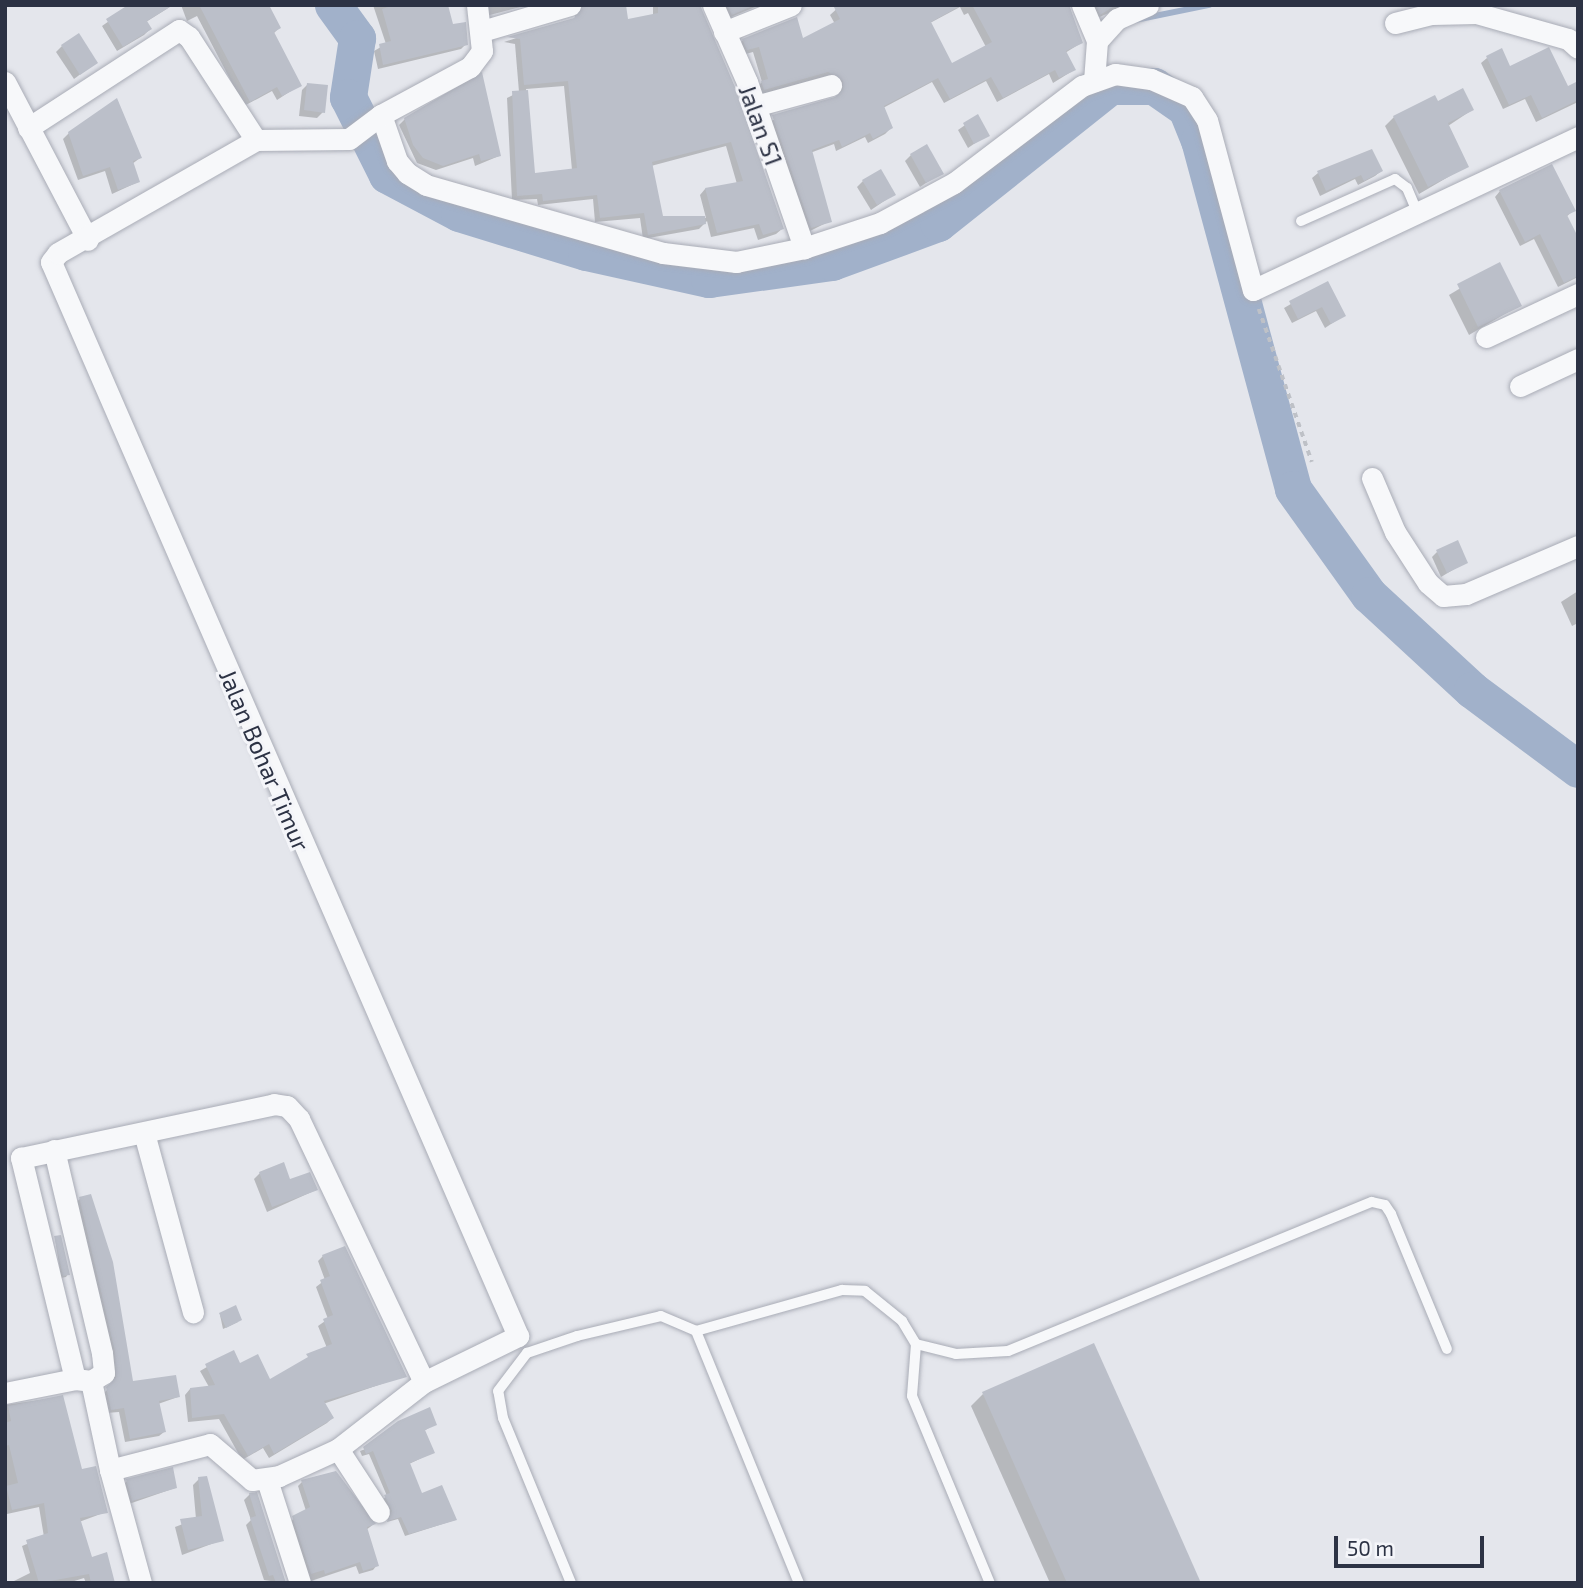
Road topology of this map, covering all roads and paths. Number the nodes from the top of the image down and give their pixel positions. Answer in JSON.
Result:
{"nodes":[{"id":1,"x":477,"y":5,"type":"edge"},
{"id":2,"x":570,"y":5,"type":"edge"},
{"id":3,"x":713,"y":5,"type":"edge"},
{"id":4,"x":791,"y":5,"type":"edge"},
{"id":5,"x":1082,"y":5,"type":"edge"},
{"id":6,"x":1148,"y":5,"type":"edge"},
{"id":7,"x":1395,"y":23,"type":"dead end"},
{"id":8,"x":482,"y":31,"type":"junction"},
{"id":9,"x":724,"y":32,"type":"junction"},
{"id":10,"x":1097,"y":41,"type":"junction"},
{"id":11,"x":1578,"y":48,"type":"edge"},
{"id":12,"x":1104,"y":77,"type":"junction"},
{"id":13,"x":5,"y":82,"type":"edge"},
{"id":14,"x":831,"y":85,"type":"dead end"},
{"id":15,"x":755,"y":106,"type":"junction"},
{"id":16,"x":377,"y":118,"type":"junction"},
{"id":17,"x":28,"y":128,"type":"junction"},
{"id":18,"x":1578,"y":137,"type":"edge"},
{"id":19,"x":256,"y":140,"type":"junction"},
{"id":20,"x":1418,"y":214,"type":"junction"},
{"id":21,"x":1301,"y":221,"type":"dead end"},
{"id":22,"x":88,"y":240,"type":"junction"},
{"id":23,"x":804,"y":248,"type":"junction"},
{"id":24,"x":1253,"y":290,"type":"junction"},
{"id":25,"x":1578,"y":294,"type":"edge"},
{"id":26,"x":1486,"y":337,"type":"dead end"},
{"id":27,"x":1578,"y":359,"type":"edge"},
{"id":28,"x":1520,"y":386,"type":"dead end"},
{"id":29,"x":1312,"y":462,"type":"dead end"},
{"id":30,"x":1372,"y":478,"type":"dead end"},
{"id":31,"x":1578,"y":546,"type":"edge"},
{"id":32,"x":144,"y":1133,"type":"junction"},
{"id":33,"x":54,"y":1150,"type":"junction"},
{"id":34,"x":193,"y":1312,"type":"dead end"},
{"id":35,"x":696,"y":1331,"type":"junction"},
{"id":36,"x":522,"y":1344,"type":"junction"},
{"id":37,"x":916,"y":1344,"type":"junction"},
{"id":38,"x":1447,"y":1349,"type":"dead end"},
{"id":39,"x":83,"y":1380,"type":"junction"},
{"id":40,"x":424,"y":1382,"type":"junction"},
{"id":41,"x":5,"y":1393,"type":"edge"},
{"id":42,"x":338,"y":1450,"type":"junction"},
{"id":43,"x":110,"y":1470,"type":"junction"},
{"id":44,"x":267,"y":1480,"type":"junction"},
{"id":45,"x":379,"y":1512,"type":"dead end"},
{"id":46,"x":141,"y":1583,"type":"edge"},
{"id":47,"x":300,"y":1583,"type":"edge"},
{"id":48,"x":572,"y":1583,"type":"edge"},
{"id":49,"x":799,"y":1583,"type":"edge"},
{"id":50,"x":990,"y":1583,"type":"edge"}],
"edges":[{"from":1,"to":8,"type":"street"},
{"from":2,"to":8,"type":"street"},
{"from":3,"to":9,"type":"street","name":"Jalan S1"},
{"from":4,"to":9,"type":"street"},
{"from":5,"to":10,"type":"street"},
{"from":6,"to":10,"type":"street"},
{"from":7,"to":11,"type":"street"},
{"from":8,"to":16,"type":"street"},
{"from":9,"to":15,"type":"street","name":"Jalan S1"},
{"from":10,"to":12,"type":"street"},
{"from":12,"to":23,"type":"street"},
{"from":12,"to":24,"type":"street"},
{"from":13,"to":17,"type":"street"},
{"from":14,"to":15,"type":"street"},
{"from":15,"to":23,"type":"street","name":"Jalan S1"},
{"from":16,"to":19,"type":"street"},
{"from":16,"to":23,"type":"street"},
{"from":17,"to":19,"type":"street"},
{"from":17,"to":22,"type":"street"},
{"from":18,"to":20,"type":"street"},
{"from":19,"to":22,"type":"street"},
{"from":20,"to":21,"type":"lane"},
{"from":20,"to":24,"type":"street"},
{"from":22,"to":36,"type":"street","name":"Jalan Bohar Timur"},
{"from":24,"to":29,"type":"path"},
{"from":25,"to":26,"type":"street"},
{"from":27,"to":28,"type":"street"},
{"from":30,"to":31,"type":"street"},
{"from":32,"to":33,"type":"street"},
{"from":32,"to":34,"type":"street"},
{"from":32,"to":40,"type":"street"},
{"from":33,"to":39,"type":"street"},
{"from":33,"to":39,"type":"street"},
{"from":35,"to":36,"type":"lane"},
{"from":35,"to":37,"type":"lane"},
{"from":35,"to":49,"type":"lane"},
{"from":36,"to":40,"type":"street"},
{"from":36,"to":48,"type":"lane"},
{"from":37,"to":38,"type":"lane"},
{"from":37,"to":50,"type":"lane"},
{"from":39,"to":41,"type":"street"},
{"from":39,"to":43,"type":"street"},
{"from":40,"to":42,"type":"street"},
{"from":42,"to":44,"type":"street"},
{"from":42,"to":45,"type":"street"},
{"from":43,"to":44,"type":"street"},
{"from":43,"to":46,"type":"street"},
{"from":44,"to":47,"type":"street"}]}
